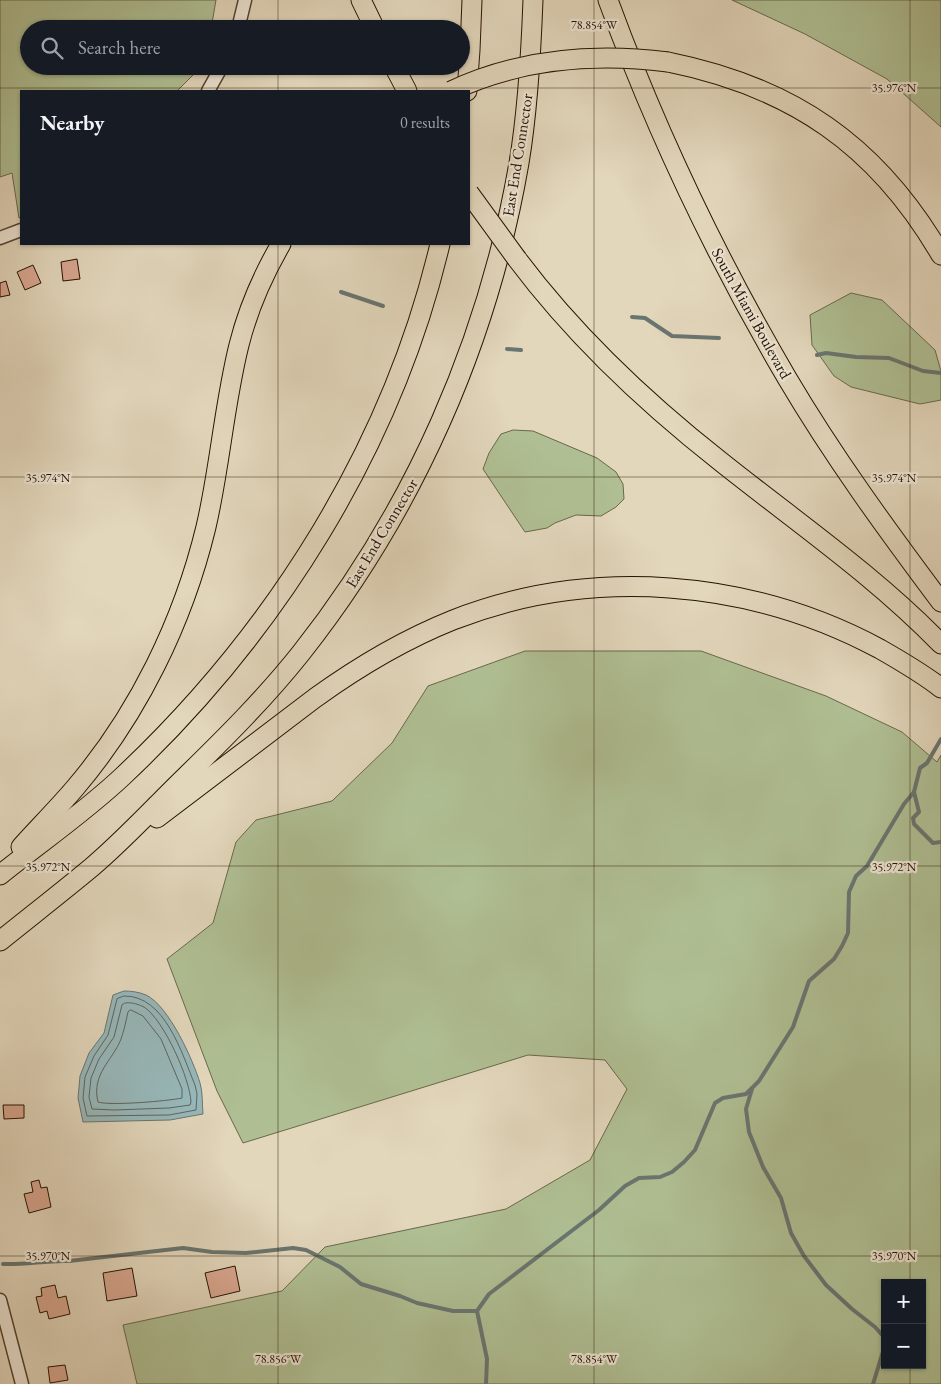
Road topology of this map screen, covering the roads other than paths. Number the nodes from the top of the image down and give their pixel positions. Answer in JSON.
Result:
{"nodes":[{"id":1,"x":245,"y":0,"type":"edge"},
{"id":2,"x":361,"y":0,"type":"edge"},
{"id":3,"x":472,"y":0,"type":"edge"},
{"id":4,"x":533,"y":0,"type":"edge"},
{"id":5,"x":608,"y":0,"type":"edge"},
{"id":6,"x":617,"y":0,"type":"edge"},
{"id":7,"x":240,"y":20,"type":"edge"},
{"id":8,"x":371,"y":20,"type":"edge"},
{"id":9,"x":470,"y":50,"type":"edge"},
{"id":10,"x":217,"y":75,"type":"edge"},
{"id":11,"x":399,"y":75,"type":"edge"},
{"id":12,"x":468,"y":75,"type":"edge"},
{"id":13,"x":209,"y":90,"type":"edge"},
{"id":14,"x":406,"y":90,"type":"edge"},
{"id":15,"x":454,"y":90,"type":"edge"},
{"id":16,"x":467,"y":90,"type":"edge"},
{"id":17,"x":644,"y":93,"type":"junction"},
{"id":18,"x":470,"y":194,"type":"edge"},
{"id":19,"x":20,"y":230,"type":"edge"},
{"id":20,"x":0,"y":238,"type":"edge"},
{"id":21,"x":279,"y":245,"type":"edge"},
{"id":22,"x":440,"y":245,"type":"edge"},
{"id":23,"x":941,"y":255,"type":"edge"},
{"id":24,"x":941,"y":602,"type":"edge"},
{"id":25,"x":941,"y":644,"type":"edge"},
{"id":26,"x":941,"y":688,"type":"edge"},
{"id":27,"x":94,"y":865,"type":"junction"},
{"id":28,"x":0,"y":869,"type":"edge"},
{"id":29,"x":0,"y":875,"type":"edge"},
{"id":30,"x":0,"y":941,"type":"edge"},
{"id":31,"x":0,"y":1300,"type":"edge"},
{"id":32,"x":22,"y":1384,"type":"edge"}],
"edges":[{"from":1,"to":7,"type":"street"},
{"from":2,"to":8,"type":"highway"},
{"from":3,"to":9,"type":"highway"},
{"from":4,"to":27,"type":"highway","name":"East End Connector"},
{"from":5,"to":17,"type":"highway","name":"South Miami Boulevard"},
{"from":6,"to":17,"type":"highway"},
{"from":10,"to":13,"type":"street"},
{"from":11,"to":14,"type":"highway"},
{"from":12,"to":16,"type":"highway"},
{"from":15,"to":23,"type":"highway","bridge":true},
{"from":17,"to":24,"type":"highway","name":"South Miami Boulevard"},
{"from":18,"to":25,"type":"highway","bridge":true},
{"from":19,"to":20,"type":"street"},
{"from":21,"to":28,"type":"highway"},
{"from":22,"to":29,"type":"highway"},
{"from":26,"to":27,"type":"highway"},
{"from":27,"to":30,"type":"highway","name":"East End Connector"},
{"from":31,"to":32,"type":"street"}]}
